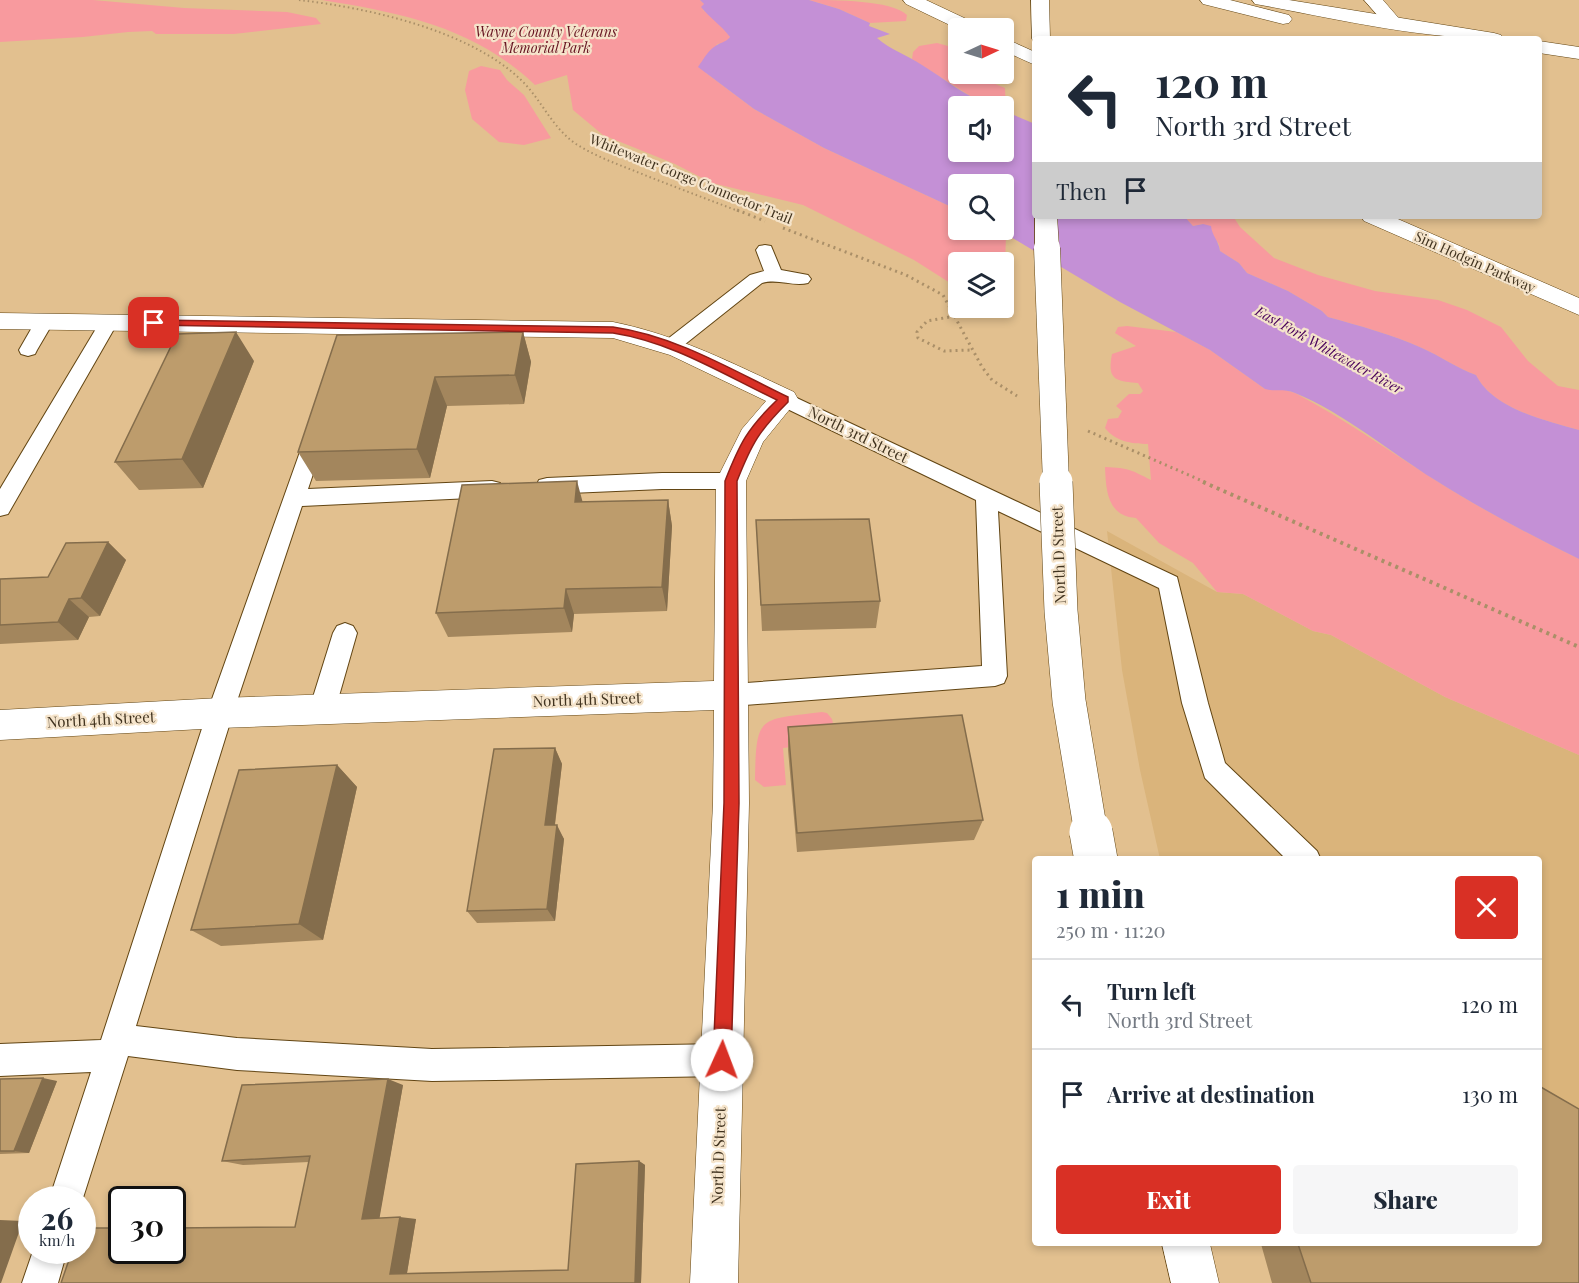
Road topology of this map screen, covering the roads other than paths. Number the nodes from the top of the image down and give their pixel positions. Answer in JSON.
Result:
{"nodes":[{"id":1,"x":912,"y":0,"type":"edge"},
{"id":2,"x":1040,"y":0,"type":"edge"},
{"id":3,"x":1209,"y":0,"type":"edge"},
{"id":4,"x":1261,"y":0,"type":"edge"},
{"id":5,"x":1309,"y":0,"type":"edge"},
{"id":6,"x":1373,"y":0,"type":"edge"},
{"id":7,"x":950,"y":18,"type":"edge"},
{"id":8,"x":1393,"y":22,"type":"junction"},
{"id":9,"x":1041,"y":36,"type":"edge"},
{"id":10,"x":1476,"y":36,"type":"edge"},
{"id":11,"x":1542,"y":47,"type":"edge"},
{"id":12,"x":1014,"y":49,"type":"edge"},
{"id":13,"x":1579,"y":53,"type":"edge"},
{"id":14,"x":1032,"y":58,"type":"edge"},
{"id":15,"x":1046,"y":219,"type":"edge"},
{"id":16,"x":1379,"y":219,"type":"edge"},
{"id":17,"x":765,"y":250,"type":"dead end"},
{"id":18,"x":774,"y":274,"type":"junction"},
{"id":19,"x":802,"y":279,"type":"dead end"},
{"id":20,"x":1579,"y":307,"type":"edge"},
{"id":21,"x":0,"y":321,"type":"edge"},
{"id":22,"x":45,"y":321,"type":"junction"},
{"id":23,"x":109,"y":322,"type":"junction"},
{"id":24,"x":672,"y":345,"type":"junction"},
{"id":25,"x":28,"y":350,"type":"dead end"},
{"id":26,"x":784,"y":399,"type":"junction"},
{"id":27,"x":321,"y":421,"type":"edge"},
{"id":28,"x":731,"y":481,"type":"junction"},
{"id":29,"x":532,"y":487,"type":"edge"},
{"id":30,"x":508,"y":488,"type":"edge"},
{"id":31,"x":294,"y":498,"type":"junction"},
{"id":32,"x":987,"y":498,"type":"junction"},
{"id":33,"x":0,"y":508,"type":"edge"},
{"id":34,"x":345,"y":633,"type":"dead end"},
{"id":35,"x":732,"y":695,"type":"junction"},
{"id":36,"x":322,"y":710,"type":"junction"},
{"id":37,"x":220,"y":713,"type":"junction"},
{"id":38,"x":0,"y":725,"type":"edge"},
{"id":39,"x":1095,"y":856,"type":"edge"},
{"id":40,"x":1303,"y":856,"type":"edge"},
{"id":41,"x":115,"y":1047,"type":"junction"},
{"id":42,"x":0,"y":1060,"type":"edge"},
{"id":43,"x":722,"y":1060,"type":"junction"},
{"id":44,"x":70,"y":1186,"type":"edge"},
{"id":45,"x":1186,"y":1246,"type":"edge"},
{"id":46,"x":46,"y":1264,"type":"edge"},
{"id":47,"x":40,"y":1283,"type":"edge"},
{"id":48,"x":714,"y":1283,"type":"edge"},
{"id":49,"x":1195,"y":1283,"type":"edge"}],
"edges":[{"from":1,"to":7,"type":"street"},
{"from":2,"to":9,"type":"street"},
{"from":3,"to":8,"type":"street"},
{"from":4,"to":8,"type":"street"},
{"from":5,"to":8,"type":"street"},
{"from":6,"to":8,"type":"street"},
{"from":8,"to":10,"type":"street"},
{"from":11,"to":13,"type":"street"},
{"from":12,"to":14,"type":"street"},
{"from":15,"to":39,"type":"street","name":"North D Street","bridge":true},
{"from":16,"to":20,"type":"street","name":"Sim Hodgin Parkway"},
{"from":17,"to":18,"type":"lane"},
{"from":18,"to":19,"type":"lane"},
{"from":18,"to":24,"type":"lane"},
{"from":21,"to":22,"type":"street","name":"North 3rd Street"},
{"from":22,"to":23,"type":"street","name":"North 3rd Street"},
{"from":22,"to":25,"type":"lane"},
{"from":23,"to":24,"type":"street","name":"North 3rd Street"},
{"from":23,"to":33,"type":"lane"},
{"from":24,"to":26,"type":"street","name":"North 3rd Street"},
{"from":26,"to":28,"type":"street","name":"North D Street"},
{"from":26,"to":32,"type":"lane","name":"North 3rd Street"},
{"from":27,"to":31,"type":"lane"},
{"from":28,"to":29,"type":"lane"},
{"from":28,"to":35,"type":"street","name":"North D Street"},
{"from":30,"to":31,"type":"lane"},
{"from":31,"to":37,"type":"lane"},
{"from":32,"to":35,"type":"lane","name":"North 4th Street"},
{"from":32,"to":40,"type":"lane","name":"North 3rd Street"},
{"from":34,"to":36,"type":"lane"},
{"from":35,"to":36,"type":"street","name":"North 4th Street"},
{"from":35,"to":43,"type":"street","name":"North D Street"},
{"from":36,"to":37,"type":"street","name":"North 4th Street"},
{"from":37,"to":38,"type":"street","name":"North 4th Street"},
{"from":37,"to":41,"type":"lane"},
{"from":41,"to":42,"type":"lane"},
{"from":41,"to":43,"type":"lane"},
{"from":41,"to":44,"type":"lane"},
{"from":43,"to":48,"type":"street","name":"North D Street"},
{"from":45,"to":49,"type":"street"},
{"from":46,"to":47,"type":"lane"}]}
